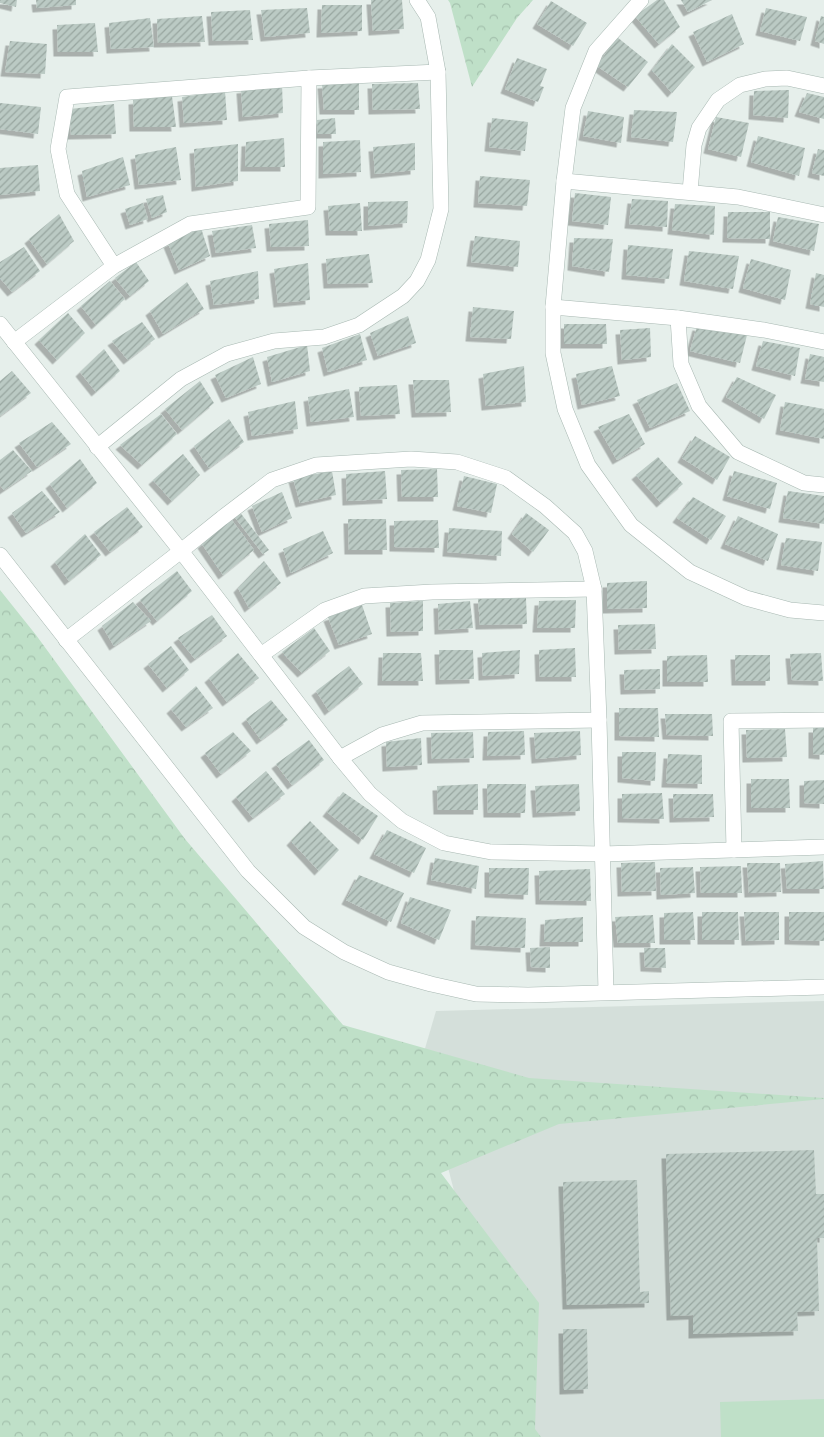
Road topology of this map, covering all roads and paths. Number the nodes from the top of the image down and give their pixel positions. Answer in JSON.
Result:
{"nodes":[{"id":1,"x":417,"y":0,"type":"edge"},
{"id":2,"x":641,"y":0,"type":"edge"},
{"id":3,"x":438,"y":72,"type":"junction"},
{"id":4,"x":309,"y":78,"type":"junction"},
{"id":5,"x":824,"y":86,"type":"edge"},
{"id":6,"x":564,"y":181,"type":"junction"},
{"id":7,"x":690,"y":192,"type":"junction"},
{"id":8,"x":824,"y":215,"type":"edge"},
{"id":9,"x":114,"y":266,"type":"junction"},
{"id":10,"x":553,"y":307,"type":"junction"},
{"id":11,"x":678,"y":318,"type":"junction"},
{"id":12,"x":0,"y":324,"type":"edge"},
{"id":13,"x":14,"y":342,"type":"junction"},
{"id":14,"x":824,"y":342,"type":"edge"},
{"id":15,"x":97,"y":447,"type":"junction"},
{"id":16,"x":824,"y":484,"type":"edge"},
{"id":17,"x":180,"y":551,"type":"junction"},
{"id":18,"x":0,"y":555,"type":"edge"},
{"id":19,"x":594,"y":589,"type":"junction"},
{"id":20,"x":824,"y":613,"type":"edge"},
{"id":21,"x":66,"y":640,"type":"junction"},
{"id":22,"x":261,"y":654,"type":"junction"},
{"id":23,"x":599,"y":720,"type":"junction"},
{"id":24,"x":824,"y":720,"type":"edge"},
{"id":25,"x":340,"y":758,"type":"junction"},
{"id":26,"x":824,"y":848,"type":"edge"},
{"id":27,"x":734,"y":850,"type":"junction"},
{"id":28,"x":602,"y":854,"type":"junction"},
{"id":29,"x":824,"y":987,"type":"edge"},
{"id":30,"x":606,"y":992,"type":"junction"}],
"edges":[{"from":1,"to":3,"type":"street"},
{"from":2,"to":6,"type":"street"},
{"from":3,"to":4,"type":"street"},
{"from":3,"to":15,"type":"street"},
{"from":4,"to":9,"type":"street"},
{"from":4,"to":9,"type":"street"},
{"from":5,"to":7,"type":"street"},
{"from":6,"to":7,"type":"street"},
{"from":6,"to":10,"type":"street"},
{"from":7,"to":8,"type":"street"},
{"from":9,"to":13,"type":"street"},
{"from":10,"to":11,"type":"street"},
{"from":10,"to":20,"type":"street"},
{"from":11,"to":14,"type":"street"},
{"from":11,"to":16,"type":"street"},
{"from":12,"to":13,"type":"street"},
{"from":13,"to":15,"type":"street"},
{"from":15,"to":17,"type":"street"},
{"from":17,"to":19,"type":"street"},
{"from":17,"to":21,"type":"street"},
{"from":17,"to":22,"type":"street"},
{"from":18,"to":21,"type":"street"},
{"from":19,"to":22,"type":"street"},
{"from":19,"to":23,"type":"street"},
{"from":21,"to":30,"type":"street"},
{"from":22,"to":25,"type":"street"},
{"from":23,"to":25,"type":"street"},
{"from":23,"to":28,"type":"street"},
{"from":24,"to":27,"type":"street"},
{"from":25,"to":28,"type":"street"},
{"from":26,"to":27,"type":"street"},
{"from":27,"to":28,"type":"street"},
{"from":28,"to":30,"type":"street"},
{"from":29,"to":30,"type":"street"}]}
